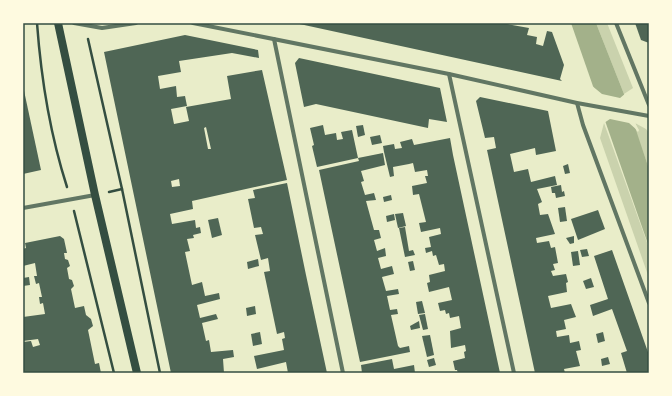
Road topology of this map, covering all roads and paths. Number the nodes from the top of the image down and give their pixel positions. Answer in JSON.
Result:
{"nodes":[{"id":1,"x":58,"y":23,"type":"edge"},
{"id":2,"x":74,"y":23,"type":"edge"},
{"id":3,"x":136,"y":23,"type":"edge"},
{"id":4,"x":193,"y":23,"type":"edge"},
{"id":5,"x":616,"y":23,"type":"edge"},
{"id":6,"x":85,"y":25,"type":"junction"},
{"id":7,"x":274,"y":39,"type":"junction"},
{"id":8,"x":449,"y":74,"type":"junction"},
{"id":9,"x":577,"y":103,"type":"junction"},
{"id":10,"x":649,"y":105,"type":"edge"},
{"id":11,"x":649,"y":116,"type":"edge"},
{"id":12,"x":95,"y":195,"type":"junction"},
{"id":13,"x":23,"y":208,"type":"edge"},
{"id":14,"x":649,"y":304,"type":"edge"},
{"id":15,"x":137,"y":373,"type":"edge"},
{"id":16,"x":160,"y":373,"type":"edge"},
{"id":17,"x":343,"y":373,"type":"edge"},
{"id":18,"x":514,"y":373,"type":"edge"}],
"edges":[{"from":1,"to":12,"type":"main road"},
{"from":2,"to":6,"type":"street"},
{"from":3,"to":6,"type":"street"},
{"from":4,"to":7,"type":"street"},
{"from":5,"to":10,"type":"street"},
{"from":6,"to":16,"type":"path"},
{"from":7,"to":8,"type":"street"},
{"from":7,"to":17,"type":"street"},
{"from":8,"to":9,"type":"street"},
{"from":8,"to":18,"type":"street"},
{"from":9,"to":11,"type":"street"},
{"from":9,"to":14,"type":"street"},
{"from":12,"to":13,"type":"street"},
{"from":12,"to":15,"type":"main road"}]}
